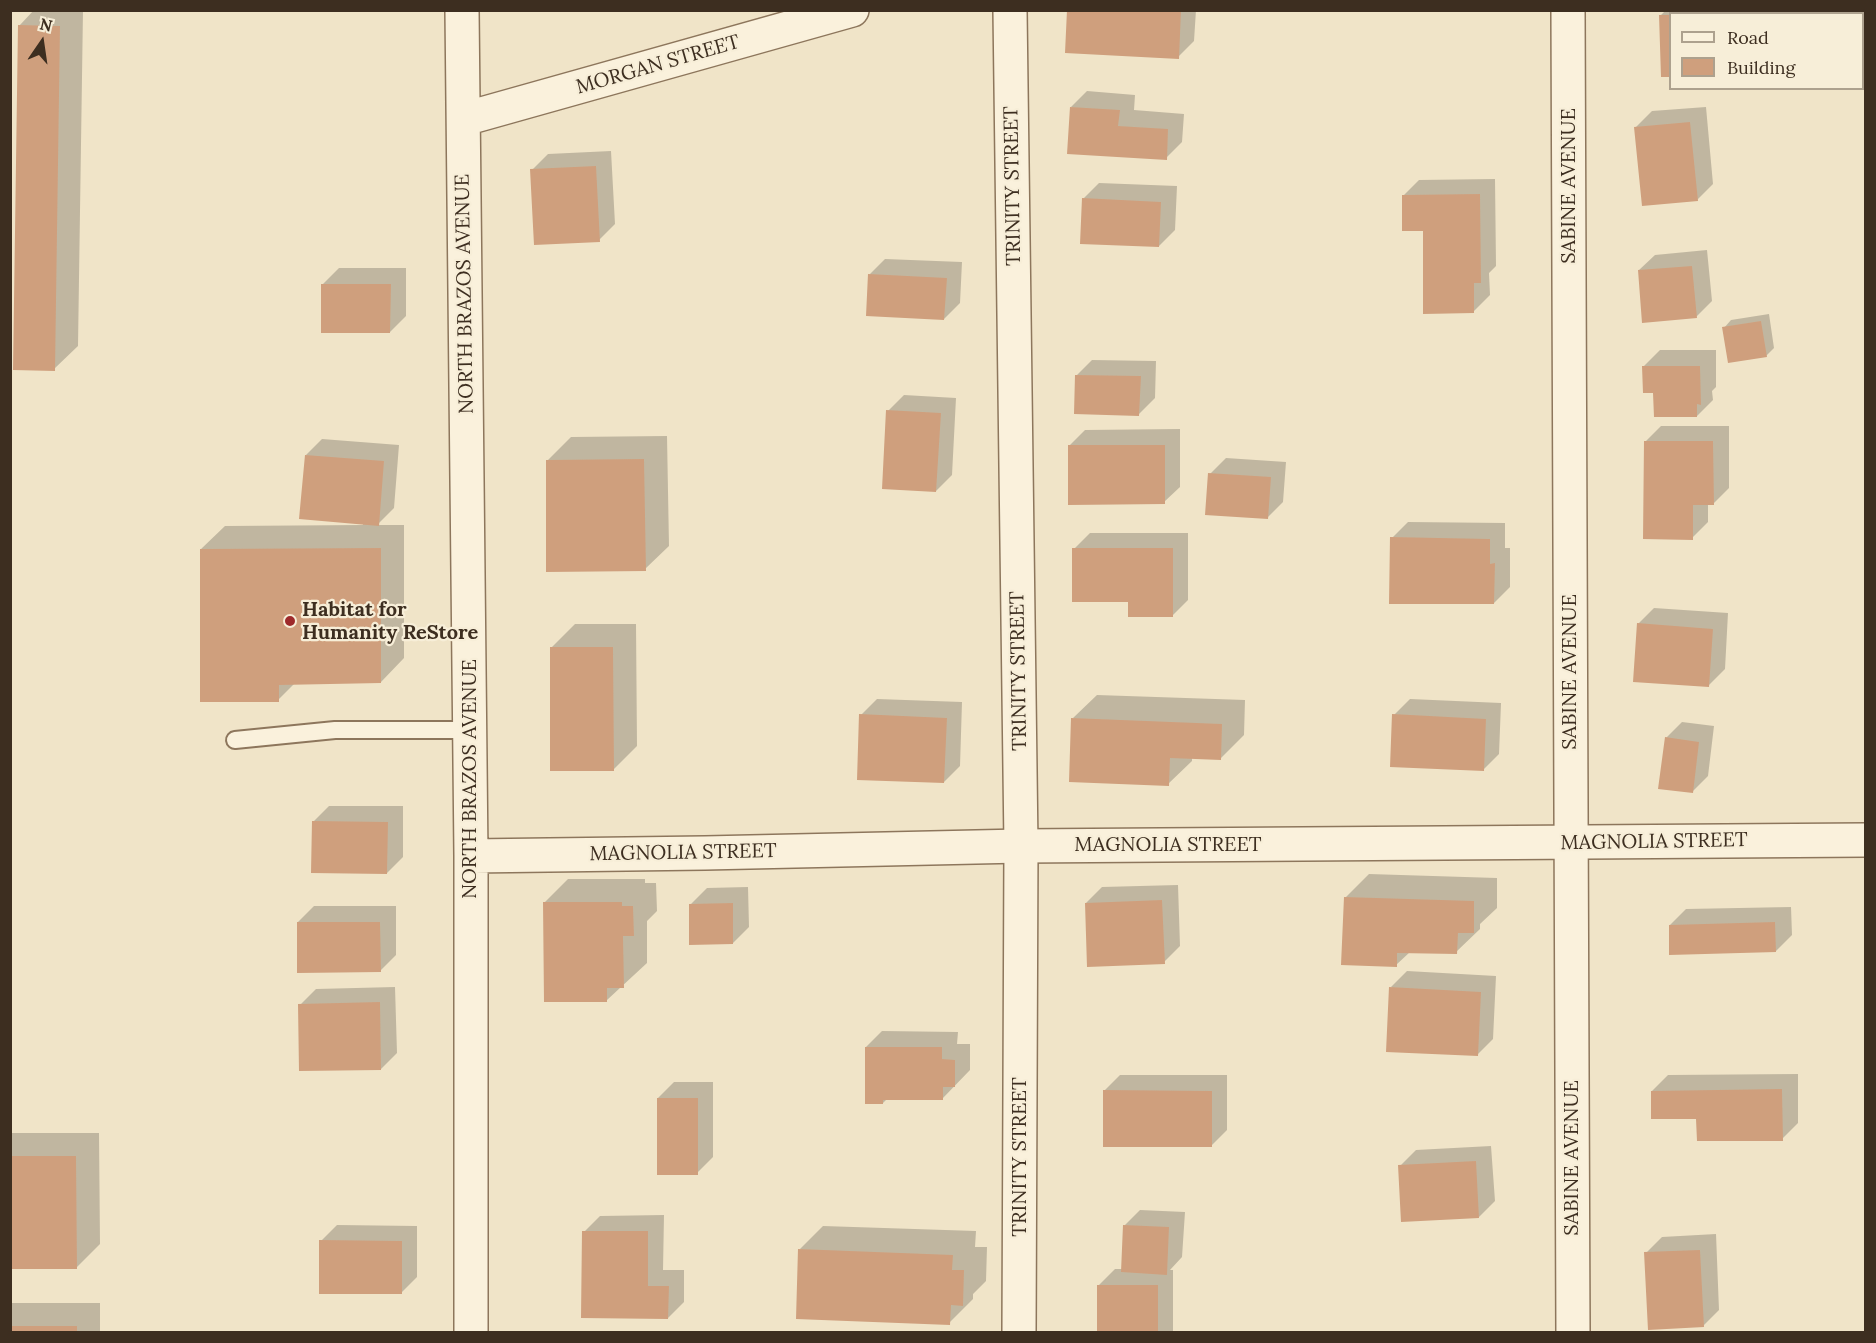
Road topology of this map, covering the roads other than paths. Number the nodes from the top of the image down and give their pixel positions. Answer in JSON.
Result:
{"nodes":[{"id":1,"x":462,"y":10,"type":"edge"},
{"id":2,"x":852,"y":10,"type":"edge"},
{"id":3,"x":1010,"y":10,"type":"edge"},
{"id":4,"x":1568,"y":10,"type":"edge"},
{"id":5,"x":464,"y":119,"type":"junction"},
{"id":6,"x":469,"y":730,"type":"junction"},
{"id":7,"x":235,"y":740,"type":"dead end"},
{"id":8,"x":1866,"y":840,"type":"edge"},
{"id":9,"x":1570,"y":843,"type":"junction"},
{"id":10,"x":1021,"y":846,"type":"junction"},
{"id":11,"x":471,"y":856,"type":"junction"},
{"id":12,"x":471,"y":1332,"type":"edge"},
{"id":13,"x":1019,"y":1332,"type":"edge"},
{"id":14,"x":1573,"y":1332,"type":"edge"}],
"edges":[{"from":1,"to":5,"type":"street","name":"NORTH BRAZOS AVENUE"},
{"from":2,"to":5,"type":"street","name":"MORGAN STREET"},
{"from":3,"to":10,"type":"street","name":"TRINITY STREET"},
{"from":4,"to":9,"type":"street","name":"SABINE AVENUE"},
{"from":5,"to":6,"type":"street","name":"NORTH BRAZOS AVENUE"},
{"from":6,"to":7,"type":"lane"},
{"from":6,"to":11,"type":"street","name":"NORTH BRAZOS AVENUE"},
{"from":8,"to":9,"type":"street","name":"MAGNOLIA STREET"},
{"from":9,"to":10,"type":"street","name":"MAGNOLIA STREET"},
{"from":9,"to":14,"type":"street","name":"SABINE AVENUE"},
{"from":10,"to":11,"type":"street","name":"MAGNOLIA STREET"},
{"from":10,"to":13,"type":"street","name":"TRINITY STREET"},
{"from":11,"to":12,"type":"street","name":"NORTH BRAZOS AVENUE"}]}
